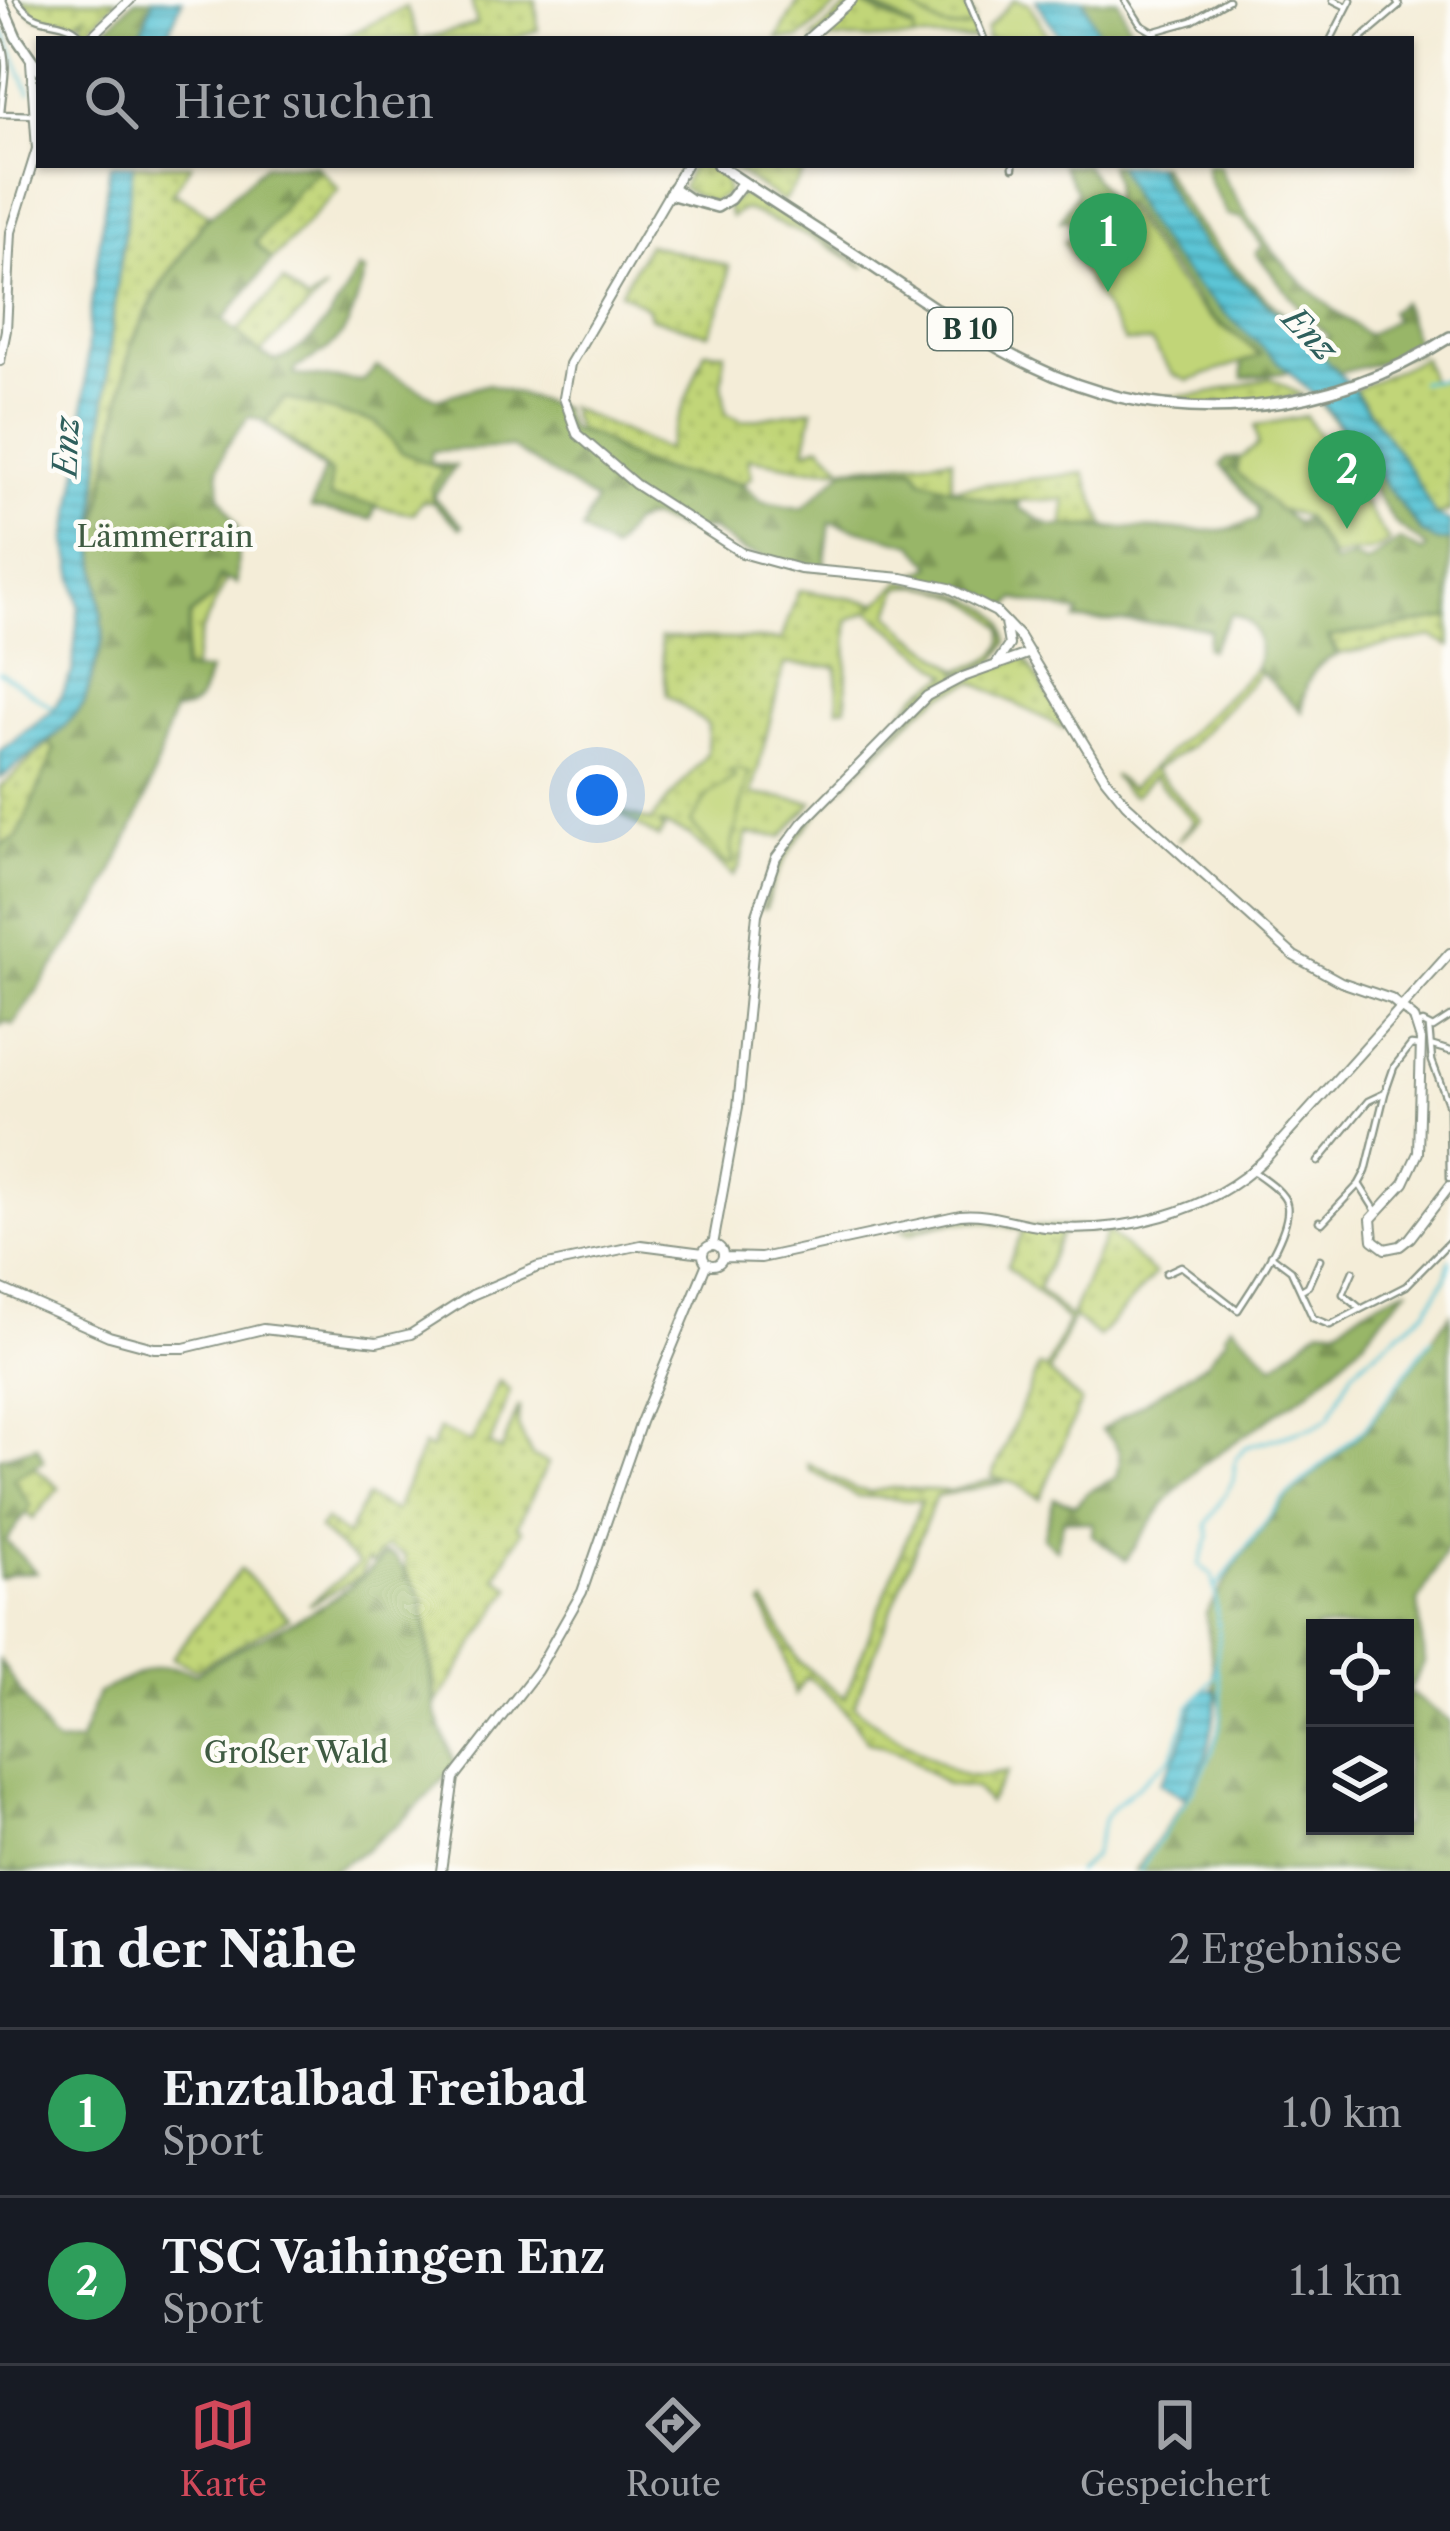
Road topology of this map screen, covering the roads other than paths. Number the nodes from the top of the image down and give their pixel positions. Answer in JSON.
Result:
{"nodes":[{"id":1,"x":0,"y":0,"type":"edge"},
{"id":2,"x":17,"y":0,"type":"edge"},
{"id":3,"x":130,"y":0,"type":"edge"},
{"id":4,"x":852,"y":0,"type":"edge"},
{"id":5,"x":968,"y":0,"type":"edge"},
{"id":6,"x":1125,"y":0,"type":"edge"},
{"id":7,"x":1228,"y":0,"type":"edge"},
{"id":8,"x":1333,"y":0,"type":"edge"},
{"id":9,"x":1396,"y":0,"type":"edge"},
{"id":10,"x":1349,"y":4,"type":"edge"},
{"id":11,"x":83,"y":36,"type":"edge"},
{"id":12,"x":89,"y":36,"type":"edge"},
{"id":13,"x":810,"y":36,"type":"edge"},
{"id":14,"x":983,"y":36,"type":"edge"},
{"id":15,"x":1154,"y":36,"type":"edge"},
{"id":16,"x":1333,"y":36,"type":"edge"},
{"id":17,"x":1364,"y":36,"type":"edge"},
{"id":18,"x":0,"y":40,"type":"edge"},
{"id":19,"x":30,"y":58,"type":"junction"},
{"id":20,"x":36,"y":66,"type":"edge"},
{"id":21,"x":36,"y":101,"type":"edge"},
{"id":22,"x":0,"y":114,"type":"edge"},
{"id":23,"x":36,"y":155,"type":"edge"},
{"id":24,"x":684,"y":168,"type":"edge"},
{"id":25,"x":722,"y":168,"type":"edge"},
{"id":26,"x":741,"y":181,"type":"junction"},
{"id":27,"x":670,"y":191,"type":"junction"},
{"id":28,"x":728,"y":197,"type":"junction"},
{"id":29,"x":1450,"y":338,"type":"edge"},
{"id":30,"x":0,"y":361,"type":"edge"},
{"id":31,"x":1003,"y":618,"type":"junction"},
{"id":32,"x":1028,"y":649,"type":"junction"},
{"id":33,"x":997,"y":664,"type":"junction"},
{"id":34,"x":1450,"y":953,"type":"edge"},
{"id":35,"x":1403,"y":1006,"type":"junction"},
{"id":36,"x":1450,"y":1017,"type":"edge"},
{"id":37,"x":1418,"y":1025,"type":"junction"},
{"id":38,"x":1429,"y":1028,"type":"junction"},
{"id":39,"x":1420,"y":1046,"type":"junction"},
{"id":40,"x":1433,"y":1046,"type":"junction"},
{"id":41,"x":1450,"y":1051,"type":"edge"},
{"id":42,"x":1384,"y":1093,"type":"junction"},
{"id":43,"x":1318,"y":1162,"type":"dead end"},
{"id":44,"x":1253,"y":1171,"type":"junction"},
{"id":45,"x":1450,"y":1182,"type":"edge"},
{"id":46,"x":1359,"y":1184,"type":"junction"},
{"id":47,"x":1296,"y":1190,"type":"dead end"},
{"id":48,"x":1286,"y":1202,"type":"junction"},
{"id":49,"x":1376,"y":1210,"type":"junction"},
{"id":50,"x":1319,"y":1221,"type":"dead end"},
{"id":51,"x":1450,"y":1241,"type":"edge"},
{"id":52,"x":713,"y":1245,"type":"junction"},
{"id":53,"x":704,"y":1252,"type":"junction"},
{"id":54,"x":1271,"y":1256,"type":"junction"},
{"id":55,"x":723,"y":1257,"type":"junction"},
{"id":56,"x":1320,"y":1259,"type":"dead end"},
{"id":57,"x":707,"y":1263,"type":"junction"},
{"id":58,"x":1353,"y":1271,"type":"dead end"},
{"id":59,"x":1166,"y":1273,"type":"dead end"},
{"id":60,"x":0,"y":1288,"type":"edge"},
{"id":61,"x":1301,"y":1290,"type":"junction"},
{"id":62,"x":1360,"y":1308,"type":"junction"},
{"id":63,"x":441,"y":1871,"type":"edge"}],
"edges":[{"from":1,"to":19,"type":"main road"},
{"from":2,"to":11,"type":"street"},
{"from":3,"to":12,"type":"main road"},
{"from":4,"to":13,"type":"main road"},
{"from":5,"to":14,"type":"street"},
{"from":6,"to":15,"type":"street"},
{"from":7,"to":15,"type":"street"},
{"from":8,"to":10,"type":"street"},
{"from":9,"to":17,"type":"street"},
{"from":10,"to":16,"type":"street"},
{"from":18,"to":22,"type":"street"},
{"from":19,"to":20,"type":"main road"},
{"from":19,"to":21,"type":"main road"},
{"from":21,"to":22,"type":"street"},
{"from":23,"to":30,"type":"main road"},
{"from":24,"to":27,"type":"main road"},
{"from":25,"to":26,"type":"main road","number":"B 10"},
{"from":25,"to":28,"type":"main road"},
{"from":26,"to":28,"type":"main road"},
{"from":26,"to":29,"type":"main road","number":"B 10"},
{"from":27,"to":28,"type":"main road"},
{"from":27,"to":31,"type":"main road"},
{"from":31,"to":32,"type":"main road"},
{"from":31,"to":33,"type":"main road"},
{"from":32,"to":33,"type":"main road"},
{"from":32,"to":35,"type":"main road"},
{"from":33,"to":52,"type":"main road"},
{"from":34,"to":35,"type":"main road"},
{"from":35,"to":37,"type":"main road"},
{"from":35,"to":44,"type":"main road"},
{"from":36,"to":38,"type":"street"},
{"from":37,"to":38,"type":"street"},
{"from":37,"to":39,"type":"main road"},
{"from":38,"to":40,"type":"street"},
{"from":39,"to":42,"type":"street"},
{"from":39,"to":49,"type":"main road"},
{"from":40,"to":41,"type":"street"},
{"from":40,"to":45,"type":"street"},
{"from":42,"to":43,"type":"street"},
{"from":42,"to":46,"type":"street"},
{"from":44,"to":48,"type":"street"},
{"from":44,"to":55,"type":"main road"},
{"from":45,"to":49,"type":"main road"},
{"from":46,"to":49,"type":"street"},
{"from":46,"to":50,"type":"street"},
{"from":47,"to":48,"type":"street"},
{"from":48,"to":54,"type":"street"},
{"from":51,"to":62,"type":"street"},
{"from":52,"to":53,"type":"main road"},
{"from":52,"to":55,"type":"main road"},
{"from":53,"to":57,"type":"main road"},
{"from":53,"to":60,"type":"main road"},
{"from":54,"to":59,"type":"street"},
{"from":54,"to":61,"type":"street"},
{"from":55,"to":57,"type":"main road"},
{"from":56,"to":61,"type":"street"},
{"from":57,"to":63,"type":"main road"},
{"from":58,"to":62,"type":"street"},
{"from":61,"to":62,"type":"street"}]}
